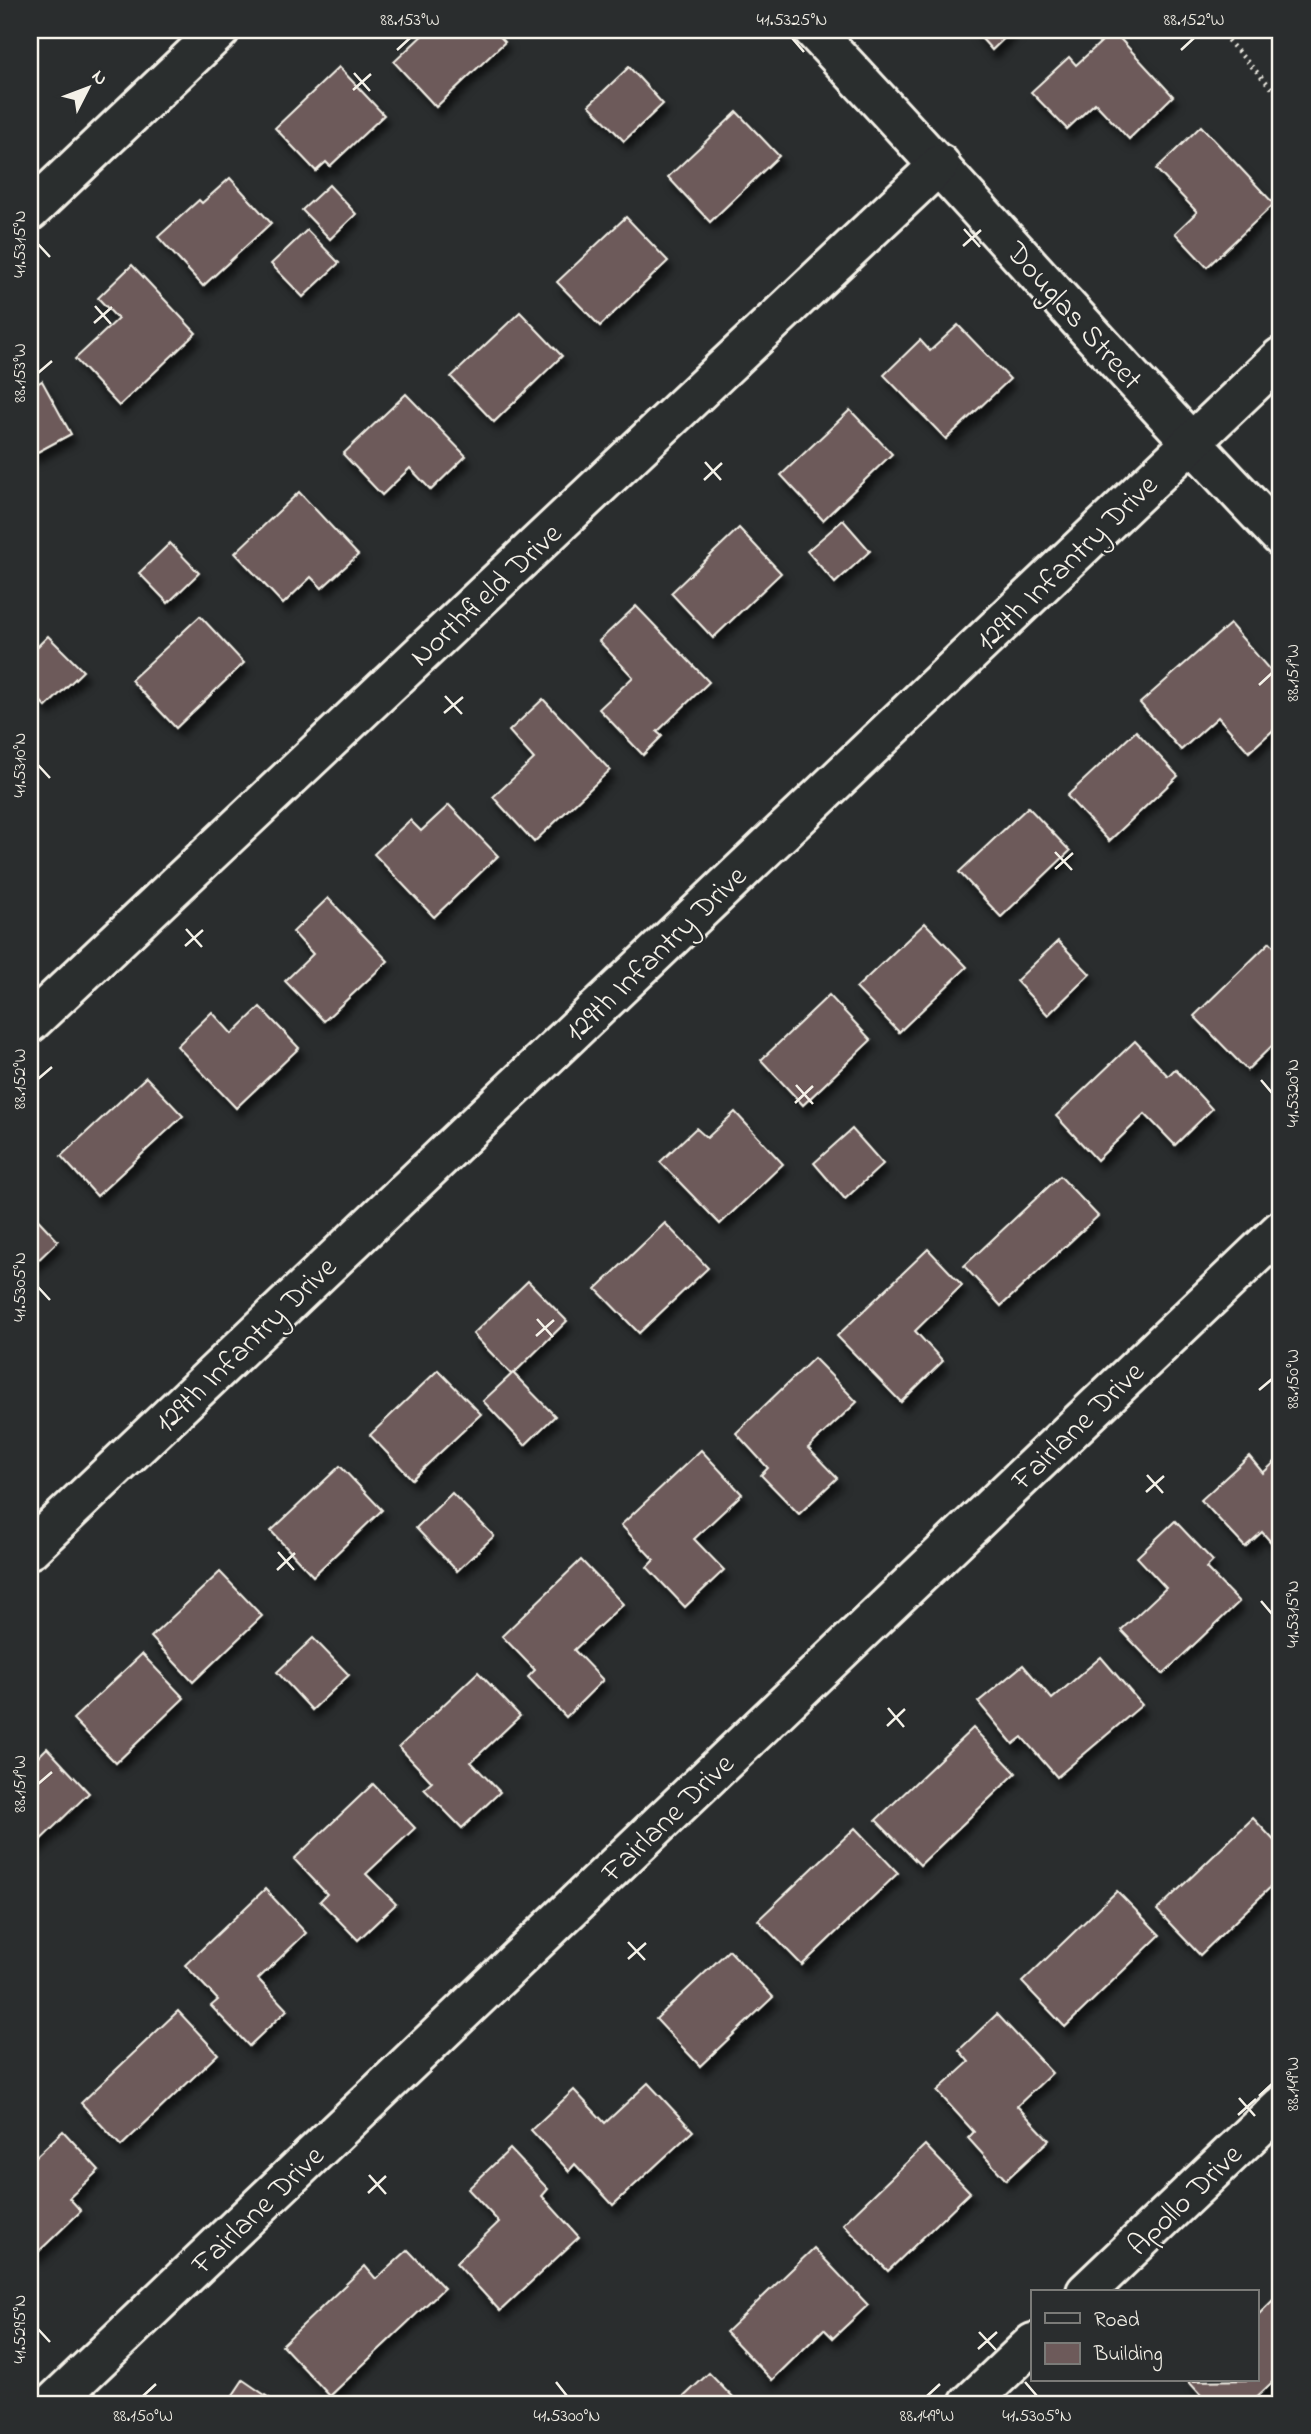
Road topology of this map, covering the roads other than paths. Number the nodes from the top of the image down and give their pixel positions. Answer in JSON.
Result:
{"nodes":[{"id":1,"x":219,"y":30,"type":"edge"},
{"id":2,"x":813,"y":30,"type":"edge"},
{"id":3,"x":940,"y":164,"type":"junction"},
{"id":4,"x":30,"y":211,"type":"edge"},
{"id":5,"x":1281,"y":357,"type":"edge"},
{"id":6,"x":1191,"y":443,"type":"junction"},
{"id":7,"x":1281,"y":537,"type":"edge"},
{"id":8,"x":30,"y":1023,"type":"edge"},
{"id":9,"x":1281,"y":1230,"type":"edge"},
{"id":10,"x":30,"y":1549,"type":"edge"},
{"id":11,"x":1281,"y":2106,"type":"edge"},
{"id":12,"x":1088,"y":2290,"type":"edge"},
{"id":13,"x":1031,"y":2345,"type":"edge"},
{"id":14,"x":52,"y":2404,"type":"edge"},
{"id":15,"x":968,"y":2404,"type":"edge"}],
"edges":[{"from":1,"to":4,"type":"street"},
{"from":2,"to":3,"type":"street","name":"Douglas Street"},
{"from":3,"to":6,"type":"street","name":"Douglas Street"},
{"from":3,"to":8,"type":"street","name":"Northfield Drive"},
{"from":5,"to":6,"type":"street","name":"129th Infantry Drive"},
{"from":6,"to":7,"type":"street","name":"Douglas Street"},
{"from":6,"to":10,"type":"street","name":"129th Infantry Drive"},
{"from":9,"to":14,"type":"street","name":"Fairlane Drive"},
{"from":11,"to":12,"type":"street","name":"Apollo Drive"},
{"from":13,"to":15,"type":"street"}]}
